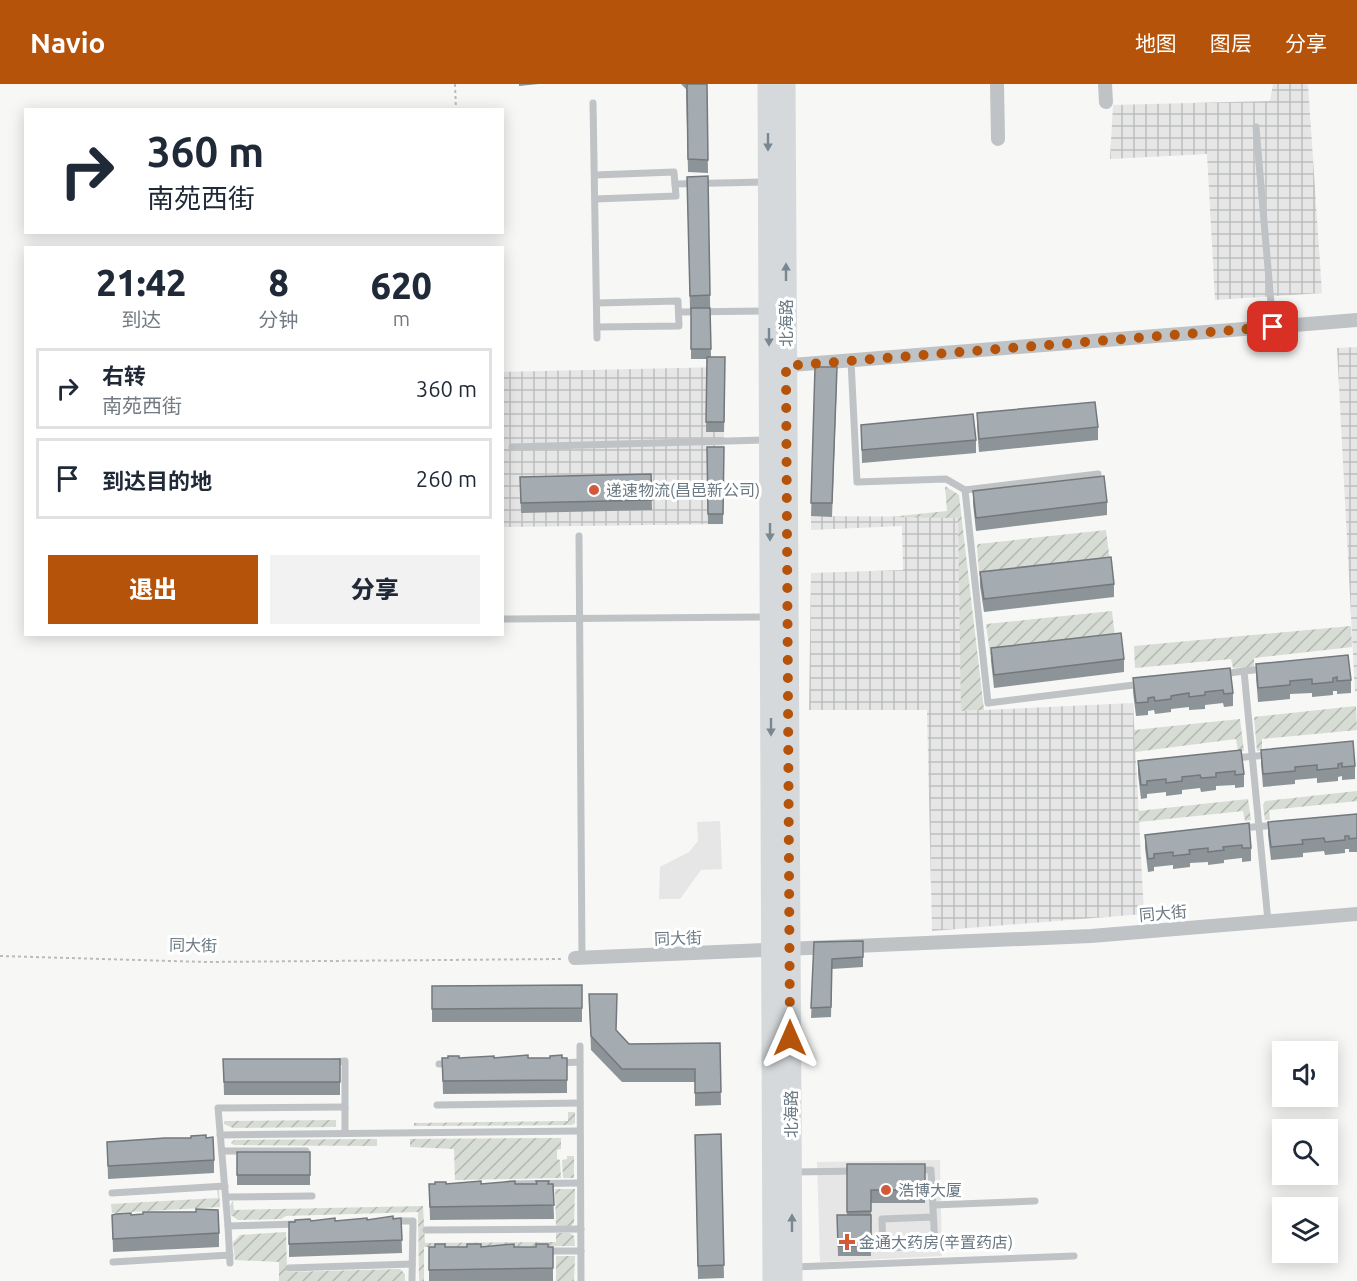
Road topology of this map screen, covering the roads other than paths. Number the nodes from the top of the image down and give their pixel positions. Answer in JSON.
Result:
{"nodes":[{"id":1,"x":768,"y":84,"type":"edge"},
{"id":2,"x":784,"y":84,"type":"edge"},
{"id":3,"x":997,"y":84,"type":"edge"},
{"id":4,"x":1105,"y":84,"type":"edge"},
{"id":5,"x":1106,"y":102,"type":"dead end"},
{"id":6,"x":593,"y":103,"type":"dead end"},
{"id":7,"x":1256,"y":127,"type":"dead end"},
{"id":8,"x":998,"y":139,"type":"dead end"},
{"id":9,"x":595,"y":175,"type":"junction"},
{"id":10,"x":768,"y":182,"type":"junction"},
{"id":11,"x":675,"y":184,"type":"junction"},
{"id":12,"x":595,"y":199,"type":"junction"},
{"id":13,"x":597,"y":303,"type":"junction"},
{"id":14,"x":769,"y":311,"type":"junction"},
{"id":15,"x":679,"y":312,"type":"junction"},
{"id":16,"x":1357,"y":320,"type":"edge"},
{"id":17,"x":597,"y":327,"type":"junction"},
{"id":18,"x":1273,"y":327,"type":"junction"},
{"id":19,"x":597,"y":338,"type":"dead end"},
{"id":20,"x":851,"y":361,"type":"junction"},
{"id":21,"x":778,"y":367,"type":"junction"},
{"id":22,"x":769,"y":440,"type":"junction"},
{"id":23,"x":513,"y":447,"type":"dead end"},
{"id":24,"x":1098,"y":474,"type":"edge"},
{"id":25,"x":965,"y":490,"type":"junction"},
{"id":26,"x":579,"y":536,"type":"dead end"},
{"id":27,"x":779,"y":617,"type":"junction"},
{"id":28,"x":580,"y":618,"type":"junction"},
{"id":29,"x":504,"y":619,"type":"edge"},
{"id":30,"x":1279,"y":668,"type":"edge"},
{"id":31,"x":1244,"y":671,"type":"junction"},
{"id":32,"x":1209,"y":676,"type":"edge"},
{"id":33,"x":1151,"y":683,"type":"edge"},
{"id":34,"x":1275,"y":754,"type":"edge"},
{"id":35,"x":1252,"y":756,"type":"junction"},
{"id":36,"x":1230,"y":758,"type":"edge"},
{"id":37,"x":1280,"y":824,"type":"edge"},
{"id":38,"x":1258,"y":826,"type":"junction"},
{"id":39,"x":1236,"y":828,"type":"edge"},
{"id":40,"x":1357,"y":914,"type":"edge"},
{"id":41,"x":1268,"y":921,"type":"junction"},
{"id":42,"x":781,"y":949,"type":"junction"},
{"id":43,"x":579,"y":958,"type":"joint"},
{"id":44,"x":580,"y":1046,"type":"dead end"},
{"id":45,"x":322,"y":1062,"type":"edge"},
{"id":46,"x":580,"y":1062,"type":"junction"},
{"id":47,"x":545,"y":1063,"type":"edge"},
{"id":48,"x":439,"y":1064,"type":"dead end"},
{"id":49,"x":462,"y":1064,"type":"edge"},
{"id":50,"x":580,"y":1103,"type":"junction"},
{"id":51,"x":437,"y":1105,"type":"dead end"},
{"id":52,"x":345,"y":1107,"type":"junction"},
{"id":53,"x":579,"y":1131,"type":"junction"},
{"id":54,"x":345,"y":1133,"type":"junction"},
{"id":55,"x":220,"y":1136,"type":"junction"},
{"id":56,"x":209,"y":1139,"type":"edge"},
{"id":57,"x":222,"y":1151,"type":"junction"},
{"id":58,"x":306,"y":1152,"type":"edge"},
{"id":59,"x":908,"y":1170,"type":"edge"},
{"id":60,"x":861,"y":1171,"type":"edge"},
{"id":61,"x":791,"y":1172,"type":"junction"},
{"id":62,"x":580,"y":1183,"type":"junction"},
{"id":63,"x":497,"y":1184,"type":"edge"},
{"id":64,"x":225,"y":1185,"type":"junction"},
{"id":65,"x":112,"y":1193,"type":"dead end"},
{"id":66,"x":312,"y":1196,"type":"dead end"},
{"id":67,"x":227,"y":1197,"type":"junction"},
{"id":68,"x":1035,"y":1201,"type":"dead end"},
{"id":69,"x":933,"y":1205,"type":"junction"},
{"id":70,"x":227,"y":1212,"type":"junction"},
{"id":71,"x":216,"y":1213,"type":"edge"},
{"id":72,"x":933,"y":1217,"type":"junction"},
{"id":73,"x":378,"y":1222,"type":"edge"},
{"id":74,"x":309,"y":1224,"type":"edge"},
{"id":75,"x":228,"y":1226,"type":"junction"},
{"id":76,"x":581,"y":1229,"type":"junction"},
{"id":77,"x":426,"y":1230,"type":"dead end"},
{"id":78,"x":533,"y":1251,"type":"edge"},
{"id":79,"x":581,"y":1251,"type":"junction"},
{"id":80,"x":1074,"y":1256,"type":"dead end"},
{"id":81,"x":113,"y":1262,"type":"dead end"},
{"id":82,"x":412,"y":1264,"type":"junction"},
{"id":83,"x":289,"y":1268,"type":"dead end"},
{"id":84,"x":792,"y":1274,"type":"edge"},
{"id":85,"x":412,"y":1281,"type":"edge"},
{"id":86,"x":581,"y":1281,"type":"edge"},
{"id":87,"x":773,"y":1281,"type":"edge"}],
"edges":[{"from":1,"to":10,"type":"main road","name":"北海路","one_way":true},
{"from":21,"to":2,"type":"main road","name":"北海路","one_way":true},
{"from":3,"to":8,"type":"street"},
{"from":4,"to":5,"type":"street"},
{"from":6,"to":9,"type":"lane"},
{"from":7,"to":18,"type":"lane"},
{"from":9,"to":11,"type":"lane"},
{"from":9,"to":12,"type":"lane"},
{"from":10,"to":11,"type":"lane"},
{"from":10,"to":14,"type":"main road","name":"北海路"},
{"from":11,"to":12,"type":"lane"},
{"from":12,"to":13,"type":"lane"},
{"from":13,"to":15,"type":"lane"},
{"from":13,"to":17,"type":"lane"},
{"from":14,"to":15,"type":"lane"},
{"from":14,"to":21,"type":"main road","name":"北海路","one_way":true},
{"from":15,"to":17,"type":"lane"},
{"from":16,"to":18,"type":"street"},
{"from":17,"to":19,"type":"lane"},
{"from":18,"to":20,"type":"street"},
{"from":20,"to":21,"type":"street"},
{"from":20,"to":25,"type":"lane"},
{"from":21,"to":22,"type":"main road","name":"北海路"},
{"from":21,"to":27,"type":"main road","name":"北海路"},
{"from":22,"to":23,"type":"lane"},
{"from":22,"to":27,"type":"main road","name":"北海路","one_way":true},
{"from":24,"to":25,"type":"lane"},
{"from":25,"to":33,"type":"lane"},
{"from":26,"to":28,"type":"lane"},
{"from":27,"to":28,"type":"lane"},
{"from":27,"to":42,"type":"main road","name":"北海路"},
{"from":28,"to":29,"type":"lane"},
{"from":28,"to":43,"type":"lane"},
{"from":30,"to":31,"type":"lane"},
{"from":31,"to":32,"type":"lane"},
{"from":31,"to":35,"type":"lane"},
{"from":34,"to":35,"type":"lane"},
{"from":35,"to":36,"type":"lane"},
{"from":35,"to":38,"type":"lane"},
{"from":37,"to":38,"type":"lane"},
{"from":38,"to":39,"type":"lane"},
{"from":38,"to":41,"type":"lane"},
{"from":40,"to":41,"type":"street","name":"同大街"},
{"from":41,"to":42,"type":"street","name":"同大街"},
{"from":42,"to":43,"type":"street","name":"同大街"},
{"from":42,"to":61,"type":"main road","name":"北海路"},
{"from":42,"to":87,"type":"main road","name":"北海路"},
{"from":44,"to":46,"type":"lane"},
{"from":45,"to":52,"type":"lane"},
{"from":46,"to":47,"type":"lane"},
{"from":46,"to":50,"type":"lane"},
{"from":48,"to":49,"type":"lane"},
{"from":50,"to":51,"type":"lane"},
{"from":50,"to":53,"type":"lane"},
{"from":52,"to":54,"type":"lane"},
{"from":52,"to":55,"type":"lane"},
{"from":53,"to":54,"type":"lane"},
{"from":53,"to":62,"type":"lane"},
{"from":54,"to":55,"type":"lane"},
{"from":55,"to":56,"type":"lane"},
{"from":55,"to":57,"type":"lane"},
{"from":57,"to":58,"type":"lane"},
{"from":57,"to":64,"type":"lane"},
{"from":59,"to":69,"type":"lane"},
{"from":60,"to":61,"type":"lane"},
{"from":84,"to":61,"type":"main road","name":"北海路","one_way":true},
{"from":62,"to":63,"type":"lane"},
{"from":62,"to":76,"type":"lane"},
{"from":64,"to":65,"type":"lane"},
{"from":64,"to":67,"type":"lane"},
{"from":66,"to":67,"type":"lane"},
{"from":67,"to":70,"type":"lane"},
{"from":68,"to":69,"type":"lane"},
{"from":69,"to":72,"type":"lane"},
{"from":70,"to":71,"type":"lane"},
{"from":70,"to":75,"type":"lane"},
{"from":72,"to":72,"type":"lane"},
{"from":73,"to":82,"type":"lane"},
{"from":74,"to":75,"type":"lane"},
{"from":75,"to":81,"type":"lane"},
{"from":76,"to":77,"type":"lane"},
{"from":76,"to":79,"type":"lane"},
{"from":78,"to":79,"type":"lane"},
{"from":79,"to":86,"type":"lane"},
{"from":80,"to":84,"type":"lane"},
{"from":82,"to":83,"type":"lane"},
{"from":82,"to":85,"type":"lane"}]}
